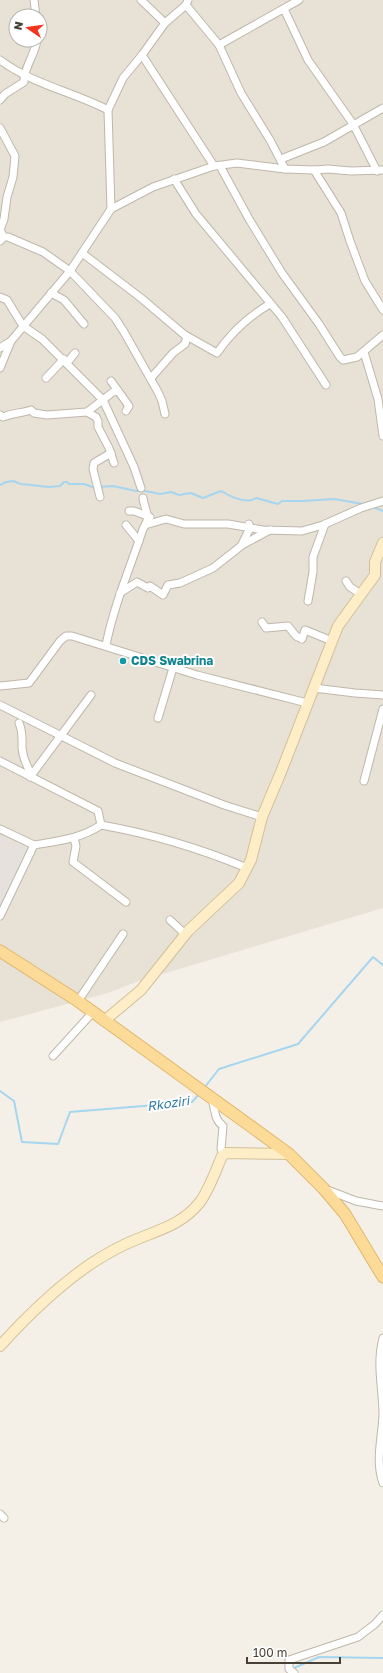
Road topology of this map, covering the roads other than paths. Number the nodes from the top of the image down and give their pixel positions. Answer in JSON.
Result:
{"nodes":[{"id":1,"x":141,"y":0,"type":"edge"},
{"id":2,"x":299,"y":0,"type":"edge"},
{"id":3,"x":187,"y":2,"type":"edge"},
{"id":4,"x":284,"y":9,"type":"junction"},
{"id":5,"x":165,"y":23,"type":"junction"},
{"id":6,"x":218,"y":45,"type":"junction"},
{"id":7,"x":35,"y":48,"type":"edge"},
{"id":8,"x":142,"y":55,"type":"junction"},
{"id":9,"x":0,"y":60,"type":"edge"},
{"id":10,"x":24,"y":75,"type":"junction"},
{"id":11,"x":0,"y":100,"type":"edge"},
{"id":12,"x":383,"y":108,"type":"edge"},
{"id":13,"x":108,"y":110,"type":"junction"},
{"id":14,"x":353,"y":124,"type":"junction"},
{"id":15,"x":0,"y":128,"type":"edge"},
{"id":16,"x":281,"y":159,"type":"junction"},
{"id":17,"x":217,"y":166,"type":"junction"},
{"id":18,"x":285,"y":169,"type":"junction"},
{"id":19,"x":314,"y":170,"type":"junction"},
{"id":20,"x":380,"y":171,"type":"edge"},
{"id":21,"x":174,"y":179,"type":"junction"},
{"id":22,"x":4,"y":195,"type":"edge"},
{"id":23,"x":111,"y":209,"type":"junction"},
{"id":24,"x":2,"y":239,"type":"edge"},
{"id":25,"x":82,"y":253,"type":"junction"},
{"id":26,"x":70,"y":271,"type":"junction"},
{"id":27,"x":51,"y":293,"type":"junction"},
{"id":28,"x":0,"y":297,"type":"edge"},
{"id":29,"x":270,"y":304,"type":"junction"},
{"id":30,"x":383,"y":310,"type":"edge"},
{"id":31,"x":84,"y":324,"type":"dead end"},
{"id":32,"x":23,"y":326,"type":"junction"},
{"id":33,"x":183,"y":334,"type":"junction"},
{"id":34,"x":383,"y":335,"type":"edge"},
{"id":35,"x":11,"y":341,"type":"junction"},
{"id":36,"x":0,"y":348,"type":"edge"},
{"id":37,"x":364,"y":352,"type":"junction"},
{"id":38,"x":75,"y":353,"type":"dead end"},
{"id":39,"x":66,"y":361,"type":"junction"},
{"id":40,"x":0,"y":368,"type":"edge"},
{"id":41,"x":46,"y":378,"type":"dead end"},
{"id":42,"x":151,"y":378,"type":"junction"},
{"id":43,"x":111,"y":381,"type":"dead end"},
{"id":44,"x":326,"y":385,"type":"dead end"},
{"id":45,"x":118,"y":391,"type":"junction"},
{"id":46,"x":103,"y":400,"type":"junction"},
{"id":47,"x":126,"y":411,"type":"dead end"},
{"id":48,"x":87,"y":412,"type":"junction"},
{"id":49,"x":165,"y":414,"type":"dead end"},
{"id":50,"x":0,"y":415,"type":"edge"},
{"id":51,"x":383,"y":435,"type":"edge"},
{"id":52,"x":111,"y":453,"type":"junction"},
{"id":53,"x":114,"y":463,"type":"dead end"},
{"id":54,"x":141,"y":488,"type":"dead end"},
{"id":55,"x":100,"y":497,"type":"dead end"},
{"id":56,"x":143,"y":498,"type":"dead end"},
{"id":57,"x":383,"y":502,"type":"edge"},
{"id":58,"x":129,"y":511,"type":"dead end"},
{"id":59,"x":149,"y":516,"type":"junction"},
{"id":60,"x":156,"y":522,"type":"junction"},
{"id":61,"x":325,"y":524,"type":"junction"},
{"id":62,"x":126,"y":525,"type":"dead end"},
{"id":63,"x":145,"y":525,"type":"junction"},
{"id":64,"x":250,"y":526,"type":"junction"},
{"id":65,"x":268,"y":529,"type":"junction"},
{"id":66,"x":139,"y":541,"type":"junction"},
{"id":67,"x":383,"y":543,"type":"edge"},
{"id":68,"x":241,"y":546,"type":"junction"},
{"id":69,"x":126,"y":575,"type":"junction"},
{"id":70,"x":137,"y":582,"type":"junction"},
{"id":71,"x":346,"y":582,"type":"dead end"},
{"id":72,"x":120,"y":593,"type":"junction"},
{"id":73,"x":361,"y":594,"type":"junction"},
{"id":74,"x":308,"y":601,"type":"dead end"},
{"id":75,"x":262,"y":622,"type":"dead end"},
{"id":76,"x":332,"y":641,"type":"junction"},
{"id":77,"x":106,"y":645,"type":"junction"},
{"id":78,"x":173,"y":668,"type":"junction"},
{"id":79,"x":0,"y":686,"type":"edge"},
{"id":80,"x":314,"y":688,"type":"junction"},
{"id":81,"x":91,"y":695,"type":"dead end"},
{"id":82,"x":383,"y":695,"type":"edge"},
{"id":83,"x":308,"y":702,"type":"junction"},
{"id":84,"x":0,"y":705,"type":"edge"},
{"id":85,"x":383,"y":708,"type":"edge"},
{"id":86,"x":158,"y":718,"type":"dead end"},
{"id":87,"x":19,"y":724,"type":"dead end"},
{"id":88,"x":61,"y":735,"type":"junction"},
{"id":89,"x":379,"y":735,"type":"edge"},
{"id":90,"x":0,"y":761,"type":"edge"},
{"id":91,"x":31,"y":776,"type":"junction"},
{"id":92,"x":364,"y":781,"type":"dead end"},
{"id":93,"x":262,"y":817,"type":"junction"},
{"id":94,"x":101,"y":824,"type":"junction"},
{"id":95,"x":0,"y":830,"type":"edge"},
{"id":96,"x":74,"y":838,"type":"junction"},
{"id":97,"x":34,"y":845,"type":"junction"},
{"id":98,"x":247,"y":868,"type":"junction"},
{"id":99,"x":126,"y":902,"type":"dead end"},
{"id":100,"x":0,"y":916,"type":"edge"},
{"id":101,"x":170,"y":920,"type":"dead end"},
{"id":102,"x":122,"y":934,"type":"dead end"},
{"id":103,"x":185,"y":934,"type":"junction"},
{"id":104,"x":0,"y":951,"type":"edge"},
{"id":105,"x":78,"y":1002,"type":"junction"},
{"id":106,"x":93,"y":1012,"type":"junction"},
{"id":107,"x":104,"y":1021,"type":"junction"},
{"id":108,"x":53,"y":1056,"type":"dead end"},
{"id":109,"x":208,"y":1094,"type":"junction"},
{"id":110,"x":224,"y":1154,"type":"junction"},
{"id":111,"x":289,"y":1154,"type":"junction"},
{"id":112,"x":323,"y":1188,"type":"junction"},
{"id":113,"x":383,"y":1206,"type":"edge"},
{"id":114,"x":383,"y":1277,"type":"edge"},
{"id":115,"x":383,"y":1338,"type":"edge"},
{"id":116,"x":0,"y":1346,"type":"edge"},
{"id":117,"x":383,"y":1483,"type":"edge"},
{"id":118,"x":383,"y":1615,"type":"edge"},
{"id":119,"x":294,"y":1673,"type":"edge"}],
"edges":[{"from":1,"to":5,"type":"street"},
{"from":2,"to":4,"type":"street"},
{"from":3,"to":5,"type":"street"},
{"from":3,"to":6,"type":"street"},
{"from":4,"to":6,"type":"street"},
{"from":4,"to":14,"type":"street"},
{"from":5,"to":8,"type":"street"},
{"from":6,"to":16,"type":"street"},
{"from":7,"to":10,"type":"street"},
{"from":8,"to":13,"type":"street"},
{"from":8,"to":17,"type":"street"},
{"from":9,"to":10,"type":"street"},
{"from":10,"to":11,"type":"street"},
{"from":10,"to":13,"type":"street"},
{"from":12,"to":14,"type":"street"},
{"from":13,"to":23,"type":"street"},
{"from":14,"to":16,"type":"street"},
{"from":14,"to":20,"type":"street"},
{"from":15,"to":22,"type":"street"},
{"from":16,"to":18,"type":"street"},
{"from":17,"to":18,"type":"street"},
{"from":17,"to":21,"type":"street"},
{"from":17,"to":37,"type":"street"},
{"from":18,"to":19,"type":"street"},
{"from":19,"to":20,"type":"street"},
{"from":19,"to":30,"type":"street"},
{"from":21,"to":23,"type":"street"},
{"from":21,"to":29,"type":"street"},
{"from":22,"to":24,"type":"street"},
{"from":23,"to":25,"type":"street"},
{"from":24,"to":26,"type":"street"},
{"from":25,"to":26,"type":"street"},
{"from":25,"to":33,"type":"street"},
{"from":26,"to":27,"type":"street"},
{"from":26,"to":42,"type":"street"},
{"from":27,"to":31,"type":"street"},
{"from":27,"to":32,"type":"street"},
{"from":28,"to":32,"type":"street"},
{"from":29,"to":33,"type":"street"},
{"from":29,"to":44,"type":"street"},
{"from":32,"to":35,"type":"street"},
{"from":32,"to":39,"type":"street"},
{"from":33,"to":42,"type":"street"},
{"from":34,"to":37,"type":"street"},
{"from":35,"to":36,"type":"street"},
{"from":35,"to":40,"type":"street"},
{"from":37,"to":51,"type":"street"},
{"from":38,"to":39,"type":"street"},
{"from":39,"to":41,"type":"street"},
{"from":39,"to":46,"type":"street"},
{"from":42,"to":49,"type":"street"},
{"from":43,"to":45,"type":"street"},
{"from":45,"to":46,"type":"street"},
{"from":45,"to":47,"type":"street"},
{"from":46,"to":48,"type":"street"},
{"from":46,"to":54,"type":"street"},
{"from":48,"to":50,"type":"street"},
{"from":48,"to":52,"type":"street"},
{"from":52,"to":53,"type":"street"},
{"from":52,"to":55,"type":"street"},
{"from":56,"to":59,"type":"street"},
{"from":57,"to":61,"type":"street"},
{"from":58,"to":59,"type":"street"},
{"from":59,"to":60,"type":"street"},
{"from":59,"to":63,"type":"street"},
{"from":60,"to":63,"type":"street"},
{"from":60,"to":64,"type":"street"},
{"from":61,"to":65,"type":"street"},
{"from":61,"to":74,"type":"street"},
{"from":62,"to":66,"type":"street"},
{"from":63,"to":66,"type":"street"},
{"from":64,"to":65,"type":"street"},
{"from":64,"to":68,"type":"street"},
{"from":65,"to":68,"type":"street"},
{"from":66,"to":69,"type":"street"},
{"from":67,"to":73,"type":"street"},
{"from":68,"to":70,"type":"street"},
{"from":69,"to":70,"type":"street"},
{"from":69,"to":72,"type":"street"},
{"from":70,"to":72,"type":"street"},
{"from":71,"to":73,"type":"street"},
{"from":72,"to":77,"type":"street"},
{"from":73,"to":76,"type":"street"},
{"from":75,"to":76,"type":"street"},
{"from":76,"to":80,"type":"street"},
{"from":77,"to":78,"type":"street"},
{"from":77,"to":79,"type":"street"},
{"from":78,"to":83,"type":"street"},
{"from":78,"to":86,"type":"street"},
{"from":80,"to":82,"type":"street"},
{"from":80,"to":83,"type":"street"},
{"from":81,"to":88,"type":"street"},
{"from":83,"to":93,"type":"street"},
{"from":84,"to":88,"type":"street"},
{"from":85,"to":89,"type":"street"},
{"from":87,"to":91,"type":"street"},
{"from":88,"to":91,"type":"street"},
{"from":88,"to":93,"type":"street"},
{"from":89,"to":92,"type":"street"},
{"from":90,"to":91,"type":"street"},
{"from":91,"to":94,"type":"street"},
{"from":93,"to":98,"type":"street"},
{"from":94,"to":96,"type":"street"},
{"from":94,"to":98,"type":"street"},
{"from":95,"to":97,"type":"street"},
{"from":96,"to":97,"type":"street"},
{"from":96,"to":99,"type":"street"},
{"from":97,"to":100,"type":"street"},
{"from":98,"to":103,"type":"street"},
{"from":101,"to":103,"type":"street"},
{"from":102,"to":105,"type":"street"},
{"from":103,"to":107,"type":"street"},
{"from":104,"to":105,"type":"main road"},
{"from":105,"to":106,"type":"main road"},
{"from":106,"to":107,"type":"main road"},
{"from":106,"to":108,"type":"street"},
{"from":107,"to":109,"type":"main road"},
{"from":109,"to":110,"type":"street"},
{"from":109,"to":111,"type":"main road"},
{"from":110,"to":111,"type":"street"},
{"from":110,"to":116,"type":"street"},
{"from":111,"to":112,"type":"main road"},
{"from":112,"to":113,"type":"street"},
{"from":112,"to":114,"type":"main road"},
{"from":115,"to":117,"type":"street"},
{"from":118,"to":119,"type":"street"}]}
